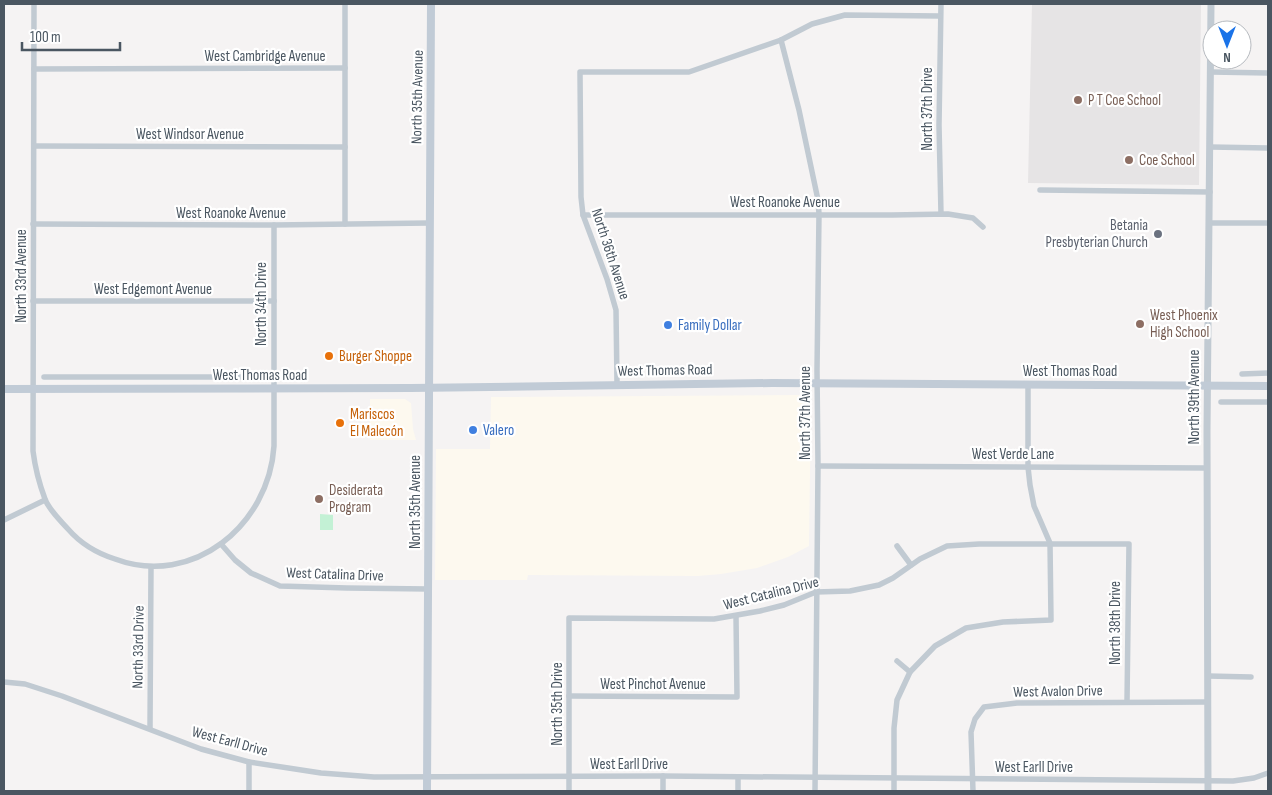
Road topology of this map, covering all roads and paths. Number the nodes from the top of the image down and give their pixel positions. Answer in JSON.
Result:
{"nodes":[{"id":1,"x":34,"y":4,"type":"edge"},
{"id":2,"x":345,"y":4,"type":"edge"},
{"id":3,"x":431,"y":4,"type":"edge"},
{"id":4,"x":941,"y":4,"type":"edge"},
{"id":5,"x":1211,"y":4,"type":"edge"},
{"id":6,"x":940,"y":16,"type":"junction"},
{"id":7,"x":781,"y":40,"type":"junction"},
{"id":8,"x":345,"y":68,"type":"junction"},
{"id":9,"x":34,"y":69,"type":"junction"},
{"id":10,"x":1211,"y":72,"type":"junction"},
{"id":11,"x":1268,"y":73,"type":"edge"},
{"id":12,"x":34,"y":146,"type":"junction"},
{"id":13,"x":345,"y":147,"type":"junction"},
{"id":14,"x":1210,"y":147,"type":"junction"},
{"id":15,"x":1268,"y":148,"type":"edge"},
{"id":16,"x":1040,"y":190,"type":"dead end"},
{"id":17,"x":1210,"y":192,"type":"junction"},
{"id":18,"x":819,"y":214,"type":"junction"},
{"id":19,"x":941,"y":214,"type":"junction"},
{"id":20,"x":583,"y":215,"type":"junction"},
{"id":21,"x":429,"y":223,"type":"junction"},
{"id":22,"x":1210,"y":223,"type":"junction"},
{"id":23,"x":34,"y":224,"type":"junction"},
{"id":24,"x":345,"y":224,"type":"junction"},
{"id":25,"x":1268,"y":224,"type":"edge"},
{"id":26,"x":274,"y":226,"type":"junction"},
{"id":27,"x":983,"y":227,"type":"dead end"},
{"id":28,"x":33,"y":301,"type":"junction"},
{"id":29,"x":274,"y":301,"type":"junction"},
{"id":30,"x":1242,"y":374,"type":"dead end"},
{"id":31,"x":1268,"y":374,"type":"edge"},
{"id":32,"x":44,"y":377,"type":"dead end"},
{"id":33,"x":61,"y":377,"type":"junction"},
{"id":34,"x":273,"y":377,"type":"junction"},
{"id":35,"x":817,"y":383,"type":"junction"},
{"id":36,"x":616,"y":384,"type":"junction"},
{"id":37,"x":1028,"y":384,"type":"junction"},
{"id":38,"x":1208,"y":386,"type":"junction"},
{"id":39,"x":1268,"y":386,"type":"edge"},
{"id":40,"x":428,"y":387,"type":"junction"},
{"id":41,"x":273,"y":388,"type":"junction"},
{"id":42,"x":61,"y":389,"type":"junction"},
{"id":43,"x":4,"y":390,"type":"edge"},
{"id":44,"x":33,"y":390,"type":"junction"},
{"id":45,"x":1221,"y":402,"type":"dead end"},
{"id":46,"x":1268,"y":402,"type":"edge"},
{"id":47,"x":818,"y":466,"type":"junction"},
{"id":48,"x":1028,"y":467,"type":"junction"},
{"id":49,"x":1207,"y":468,"type":"junction"},
{"id":50,"x":45,"y":500,"type":"junction"},
{"id":51,"x":4,"y":520,"type":"edge"},
{"id":52,"x":1050,"y":542,"type":"junction"},
{"id":53,"x":221,"y":544,"type":"junction"},
{"id":54,"x":1128,"y":544,"type":"joint"},
{"id":55,"x":898,"y":546,"type":"dead end"},
{"id":56,"x":911,"y":565,"type":"junction"},
{"id":57,"x":152,"y":567,"type":"junction"},
{"id":58,"x":428,"y":589,"type":"junction"},
{"id":59,"x":816,"y":592,"type":"junction"},
{"id":60,"x":736,"y":616,"type":"junction"},
{"id":61,"x":569,"y":618,"type":"joint"},
{"id":62,"x":897,"y":661,"type":"dead end"},
{"id":63,"x":910,"y":672,"type":"junction"},
{"id":64,"x":1208,"y":676,"type":"junction"},
{"id":65,"x":1252,"y":677,"type":"dead end"},
{"id":66,"x":4,"y":682,"type":"edge"},
{"id":67,"x":569,"y":696,"type":"junction"},
{"id":68,"x":1127,"y":702,"type":"junction"},
{"id":69,"x":1208,"y":702,"type":"junction"},
{"id":70,"x":150,"y":728,"type":"junction"},
{"id":71,"x":250,"y":762,"type":"junction"},
{"id":72,"x":1268,"y":773,"type":"edge"},
{"id":73,"x":426,"y":776,"type":"junction"},
{"id":74,"x":663,"y":776,"type":"junction"},
{"id":75,"x":569,"y":777,"type":"junction"},
{"id":76,"x":738,"y":778,"type":"junction"},
{"id":77,"x":815,"y":778,"type":"junction"},
{"id":78,"x":894,"y":778,"type":"junction"},
{"id":79,"x":973,"y":779,"type":"junction"},
{"id":80,"x":1209,"y":780,"type":"junction"},
{"id":81,"x":249,"y":791,"type":"edge"},
{"id":82,"x":426,"y":791,"type":"edge"},
{"id":83,"x":569,"y":791,"type":"edge"},
{"id":84,"x":663,"y":791,"type":"edge"},
{"id":85,"x":738,"y":791,"type":"edge"},
{"id":86,"x":815,"y":791,"type":"edge"},
{"id":87,"x":894,"y":791,"type":"edge"},
{"id":88,"x":973,"y":791,"type":"edge"},
{"id":89,"x":1208,"y":791,"type":"edge"}],
"edges":[{"from":1,"to":9,"type":"street","name":"North 33rd Avenue"},
{"from":2,"to":8,"type":"street"},
{"from":3,"to":21,"type":"main road","name":"North 35th Avenue"},
{"from":4,"to":6,"type":"street","name":"North 37th Drive"},
{"from":5,"to":10,"type":"street","name":"North 39th Avenue"},
{"from":6,"to":7,"type":"street"},
{"from":6,"to":19,"type":"street","name":"North 37th Drive"},
{"from":7,"to":18,"type":"street","name":"North 37th Avenue"},
{"from":7,"to":20,"type":"street","name":"North 36th Avenue"},
{"from":8,"to":9,"type":"street","name":"West Cambridge Avenue"},
{"from":8,"to":13,"type":"street"},
{"from":9,"to":12,"type":"street","name":"North 33rd Avenue"},
{"from":10,"to":11,"type":"street"},
{"from":10,"to":14,"type":"street","name":"North 39th Avenue"},
{"from":12,"to":13,"type":"street","name":"West Windsor Avenue"},
{"from":12,"to":23,"type":"street","name":"North 33rd Avenue"},
{"from":13,"to":24,"type":"street"},
{"from":14,"to":15,"type":"street"},
{"from":14,"to":17,"type":"street","name":"North 39th Avenue"},
{"from":16,"to":17,"type":"street"},
{"from":17,"to":22,"type":"street","name":"North 39th Avenue"},
{"from":18,"to":19,"type":"street","name":"West Roanoke Avenue"},
{"from":18,"to":20,"type":"street","name":"West Roanoke Avenue"},
{"from":18,"to":35,"type":"street","name":"North 37th Avenue"},
{"from":19,"to":27,"type":"street","name":"West Roanoke Avenue"},
{"from":20,"to":36,"type":"street","name":"North 36th Avenue"},
{"from":21,"to":24,"type":"street","name":"West Roanoke Avenue"},
{"from":21,"to":40,"type":"main road","name":"North 35th Avenue"},
{"from":22,"to":25,"type":"street"},
{"from":22,"to":38,"type":"street","name":"North 39th Avenue"},
{"from":23,"to":26,"type":"street","name":"West Roanoke Avenue"},
{"from":23,"to":28,"type":"street","name":"North 33rd Avenue"},
{"from":24,"to":26,"type":"street","name":"West Roanoke Avenue"},
{"from":26,"to":29,"type":"street","name":"North 34th Drive"},
{"from":28,"to":29,"type":"street","name":"West Edgemont Avenue"},
{"from":28,"to":44,"type":"street","name":"North 33rd Avenue"},
{"from":29,"to":34,"type":"street","name":"North 34th Drive"},
{"from":30,"to":31,"type":"street"},
{"from":32,"to":33,"type":"street","name":"West Thomas Road"},
{"from":33,"to":34,"type":"street","name":"West Thomas Road"},
{"from":33,"to":42,"type":"street"},
{"from":34,"to":41,"type":"street","name":"North 34th Drive"},
{"from":35,"to":36,"type":"main road","name":"West Thomas Road"},
{"from":35,"to":37,"type":"main road","name":"West Thomas Road"},
{"from":35,"to":47,"type":"street","name":"North 37th Avenue"},
{"from":36,"to":40,"type":"main road","name":"West Thomas Road"},
{"from":37,"to":38,"type":"main road","name":"West Thomas Road"},
{"from":37,"to":48,"type":"street"},
{"from":38,"to":39,"type":"main road","name":"West Thomas Road"},
{"from":38,"to":49,"type":"street","name":"North 39th Avenue"},
{"from":40,"to":41,"type":"main road","name":"West Thomas Road"},
{"from":40,"to":58,"type":"main road","name":"North 35th Avenue"},
{"from":41,"to":42,"type":"main road","name":"West Thomas Road"},
{"from":41,"to":53,"type":"street","name":"North 34th Drive"},
{"from":42,"to":44,"type":"main road","name":"West Thomas Road"},
{"from":43,"to":44,"type":"main road","name":"West Thomas Road"},
{"from":44,"to":50,"type":"street","name":"North 33rd Avenue"},
{"from":45,"to":46,"type":"street"},
{"from":47,"to":48,"type":"street","name":"West Verde Lane"},
{"from":47,"to":59,"type":"street","name":"North 37th Avenue"},
{"from":48,"to":49,"type":"street","name":"West Verde Lane"},
{"from":48,"to":52,"type":"street"},
{"from":49,"to":64,"type":"street","name":"North 39th Avenue"},
{"from":50,"to":51,"type":"street"},
{"from":50,"to":57,"type":"street"},
{"from":52,"to":54,"type":"street","name":"West Catalina Drive"},
{"from":52,"to":56,"type":"street","name":"West Catalina Drive"},
{"from":52,"to":63,"type":"street"},
{"from":53,"to":57,"type":"street"},
{"from":53,"to":58,"type":"street","name":"West Catalina Drive"},
{"from":54,"to":68,"type":"street","name":"North 38th Drive"},
{"from":55,"to":56,"type":"street"},
{"from":56,"to":59,"type":"street","name":"West Catalina Drive"},
{"from":57,"to":70,"type":"street","name":"North 33rd Drive"},
{"from":58,"to":73,"type":"main road","name":"North 35th Avenue"},
{"from":59,"to":60,"type":"street","name":"West Catalina Drive"},
{"from":59,"to":77,"type":"street","name":"North 37th Avenue"},
{"from":60,"to":61,"type":"street","name":"West Catalina Drive"},
{"from":60,"to":67,"type":"street","name":"West Pinchot Avenue"},
{"from":61,"to":67,"type":"street","name":"North 35th Drive"},
{"from":62,"to":63,"type":"street"},
{"from":63,"to":78,"type":"street"},
{"from":64,"to":65,"type":"street"},
{"from":64,"to":69,"type":"street","name":"North 39th Avenue"},
{"from":66,"to":70,"type":"street","name":"West Earll Drive"},
{"from":67,"to":75,"type":"street","name":"North 35th Drive"},
{"from":68,"to":69,"type":"street","name":"West Avalon Drive"},
{"from":68,"to":79,"type":"street","name":"West Avalon Drive"},
{"from":69,"to":80,"type":"street","name":"North 39th Avenue"},
{"from":70,"to":71,"type":"street","name":"West Earll Drive"},
{"from":71,"to":73,"type":"street","name":"West Earll Drive"},
{"from":71,"to":81,"type":"street"},
{"from":72,"to":80,"type":"street","name":"West Earll Drive"},
{"from":73,"to":75,"type":"street","name":"West Earll Drive"},
{"from":73,"to":82,"type":"main road","name":"North 35th Avenue"},
{"from":74,"to":75,"type":"street","name":"West Earll Drive"},
{"from":74,"to":76,"type":"street","name":"West Earll Drive"},
{"from":74,"to":84,"type":"street"},
{"from":75,"to":83,"type":"street","name":"North 35th Drive"},
{"from":76,"to":77,"type":"street","name":"West Earll Drive"},
{"from":76,"to":85,"type":"street"},
{"from":77,"to":78,"type":"street","name":"West Earll Drive"},
{"from":77,"to":86,"type":"street","name":"North 37th Avenue"},
{"from":78,"to":79,"type":"street","name":"West Earll Drive"},
{"from":78,"to":87,"type":"street"},
{"from":79,"to":80,"type":"street","name":"West Earll Drive"},
{"from":79,"to":88,"type":"street"},
{"from":80,"to":89,"type":"street","name":"North 39th Avenue"}]}
